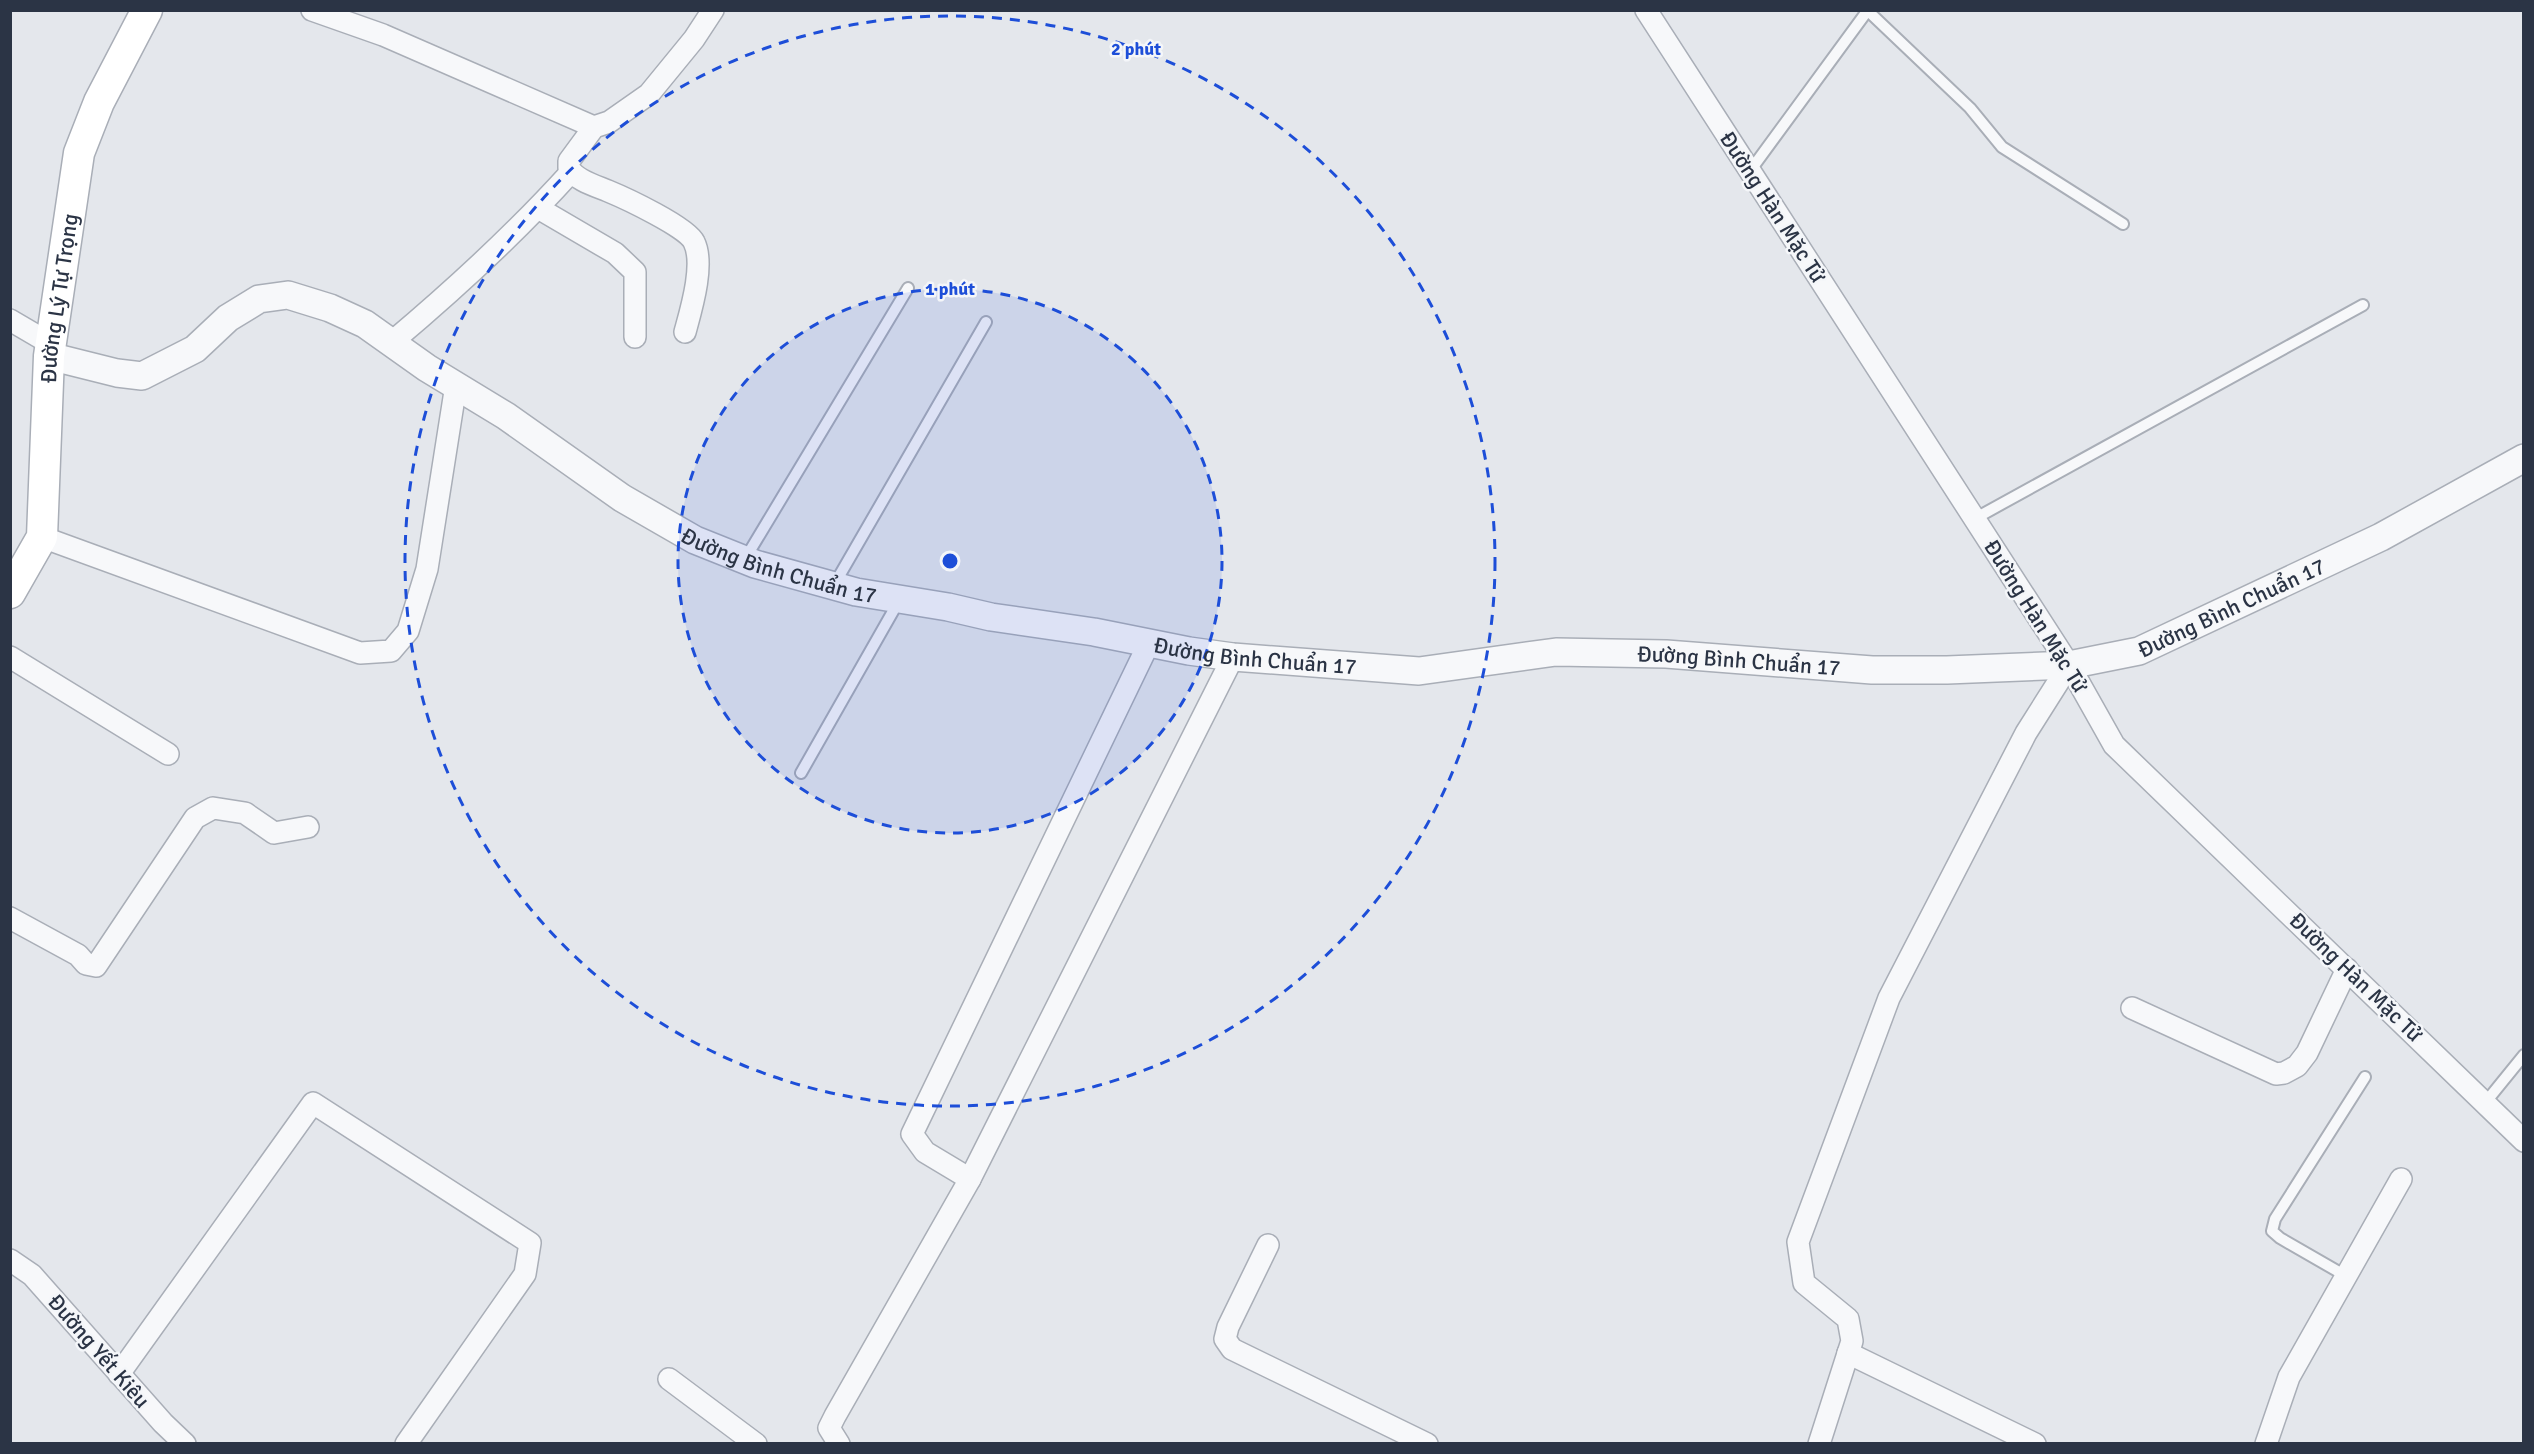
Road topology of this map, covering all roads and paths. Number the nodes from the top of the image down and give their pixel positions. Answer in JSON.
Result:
{"nodes":[{"id":1,"x":147,"y":10,"type":"edge"},
{"id":2,"x":312,"y":10,"type":"edge"},
{"id":3,"x":713,"y":10,"type":"edge"},
{"id":4,"x":1646,"y":10,"type":"edge"},
{"id":5,"x":1868,"y":10,"type":"edge"},
{"id":6,"x":594,"y":127,"type":"junction"},
{"id":7,"x":1750,"y":171,"type":"junction"},
{"id":8,"x":571,"y":172,"type":"junction"},
{"id":9,"x":538,"y":208,"type":"junction"},
{"id":10,"x":2123,"y":224,"type":"dead end"},
{"id":11,"x":908,"y":288,"type":"dead end"},
{"id":12,"x":2363,"y":304,"type":"dead end"},
{"id":13,"x":10,"y":320,"type":"edge"},
{"id":14,"x":986,"y":322,"type":"dead end"},
{"id":15,"x":685,"y":332,"type":"dead end"},
{"id":16,"x":634,"y":338,"type":"dead end"},
{"id":17,"x":392,"y":342,"type":"junction"},
{"id":18,"x":50,"y":350,"type":"junction"},
{"id":19,"x":456,"y":385,"type":"junction"},
{"id":20,"x":2523,"y":458,"type":"edge"},
{"id":21,"x":1974,"y":519,"type":"junction"},
{"id":22,"x":42,"y":537,"type":"junction"},
{"id":23,"x":744,"y":559,"type":"junction"},
{"id":24,"x":834,"y":585,"type":"junction"},
{"id":25,"x":10,"y":592,"type":"edge"},
{"id":26,"x":900,"y":599,"type":"junction"},
{"id":27,"x":1149,"y":643,"type":"junction"},
{"id":28,"x":10,"y":657,"type":"edge"},
{"id":29,"x":1233,"y":657,"type":"junction"},
{"id":30,"x":2069,"y":665,"type":"junction"},
{"id":31,"x":168,"y":754,"type":"dead end"},
{"id":32,"x":801,"y":773,"type":"dead end"},
{"id":33,"x":308,"y":827,"type":"dead end"},
{"id":34,"x":10,"y":918,"type":"edge"},
{"id":35,"x":2347,"y":969,"type":"junction"},
{"id":36,"x":2132,"y":1008,"type":"dead end"},
{"id":37,"x":2523,"y":1055,"type":"edge"},
{"id":38,"x":2365,"y":1077,"type":"dead end"},
{"id":39,"x":2485,"y":1103,"type":"junction"},
{"id":40,"x":2523,"y":1141,"type":"edge"},
{"id":41,"x":970,"y":1179,"type":"junction"},
{"id":42,"x":2402,"y":1179,"type":"dead end"},
{"id":43,"x":1268,"y":1245,"type":"dead end"},
{"id":44,"x":10,"y":1260,"type":"edge"},
{"id":45,"x":2346,"y":1276,"type":"junction"},
{"id":46,"x":1848,"y":1353,"type":"junction"},
{"id":47,"x":119,"y":1374,"type":"junction"},
{"id":48,"x":669,"y":1379,"type":"dead end"},
{"id":49,"x":181,"y":1442,"type":"edge"},
{"id":50,"x":406,"y":1443,"type":"edge"},
{"id":51,"x":756,"y":1443,"type":"edge"},
{"id":52,"x":839,"y":1443,"type":"edge"},
{"id":53,"x":1427,"y":1443,"type":"edge"},
{"id":54,"x":1819,"y":1443,"type":"edge"},
{"id":55,"x":2035,"y":1443,"type":"edge"},
{"id":56,"x":2266,"y":1443,"type":"edge"}],
"edges":[{"from":1,"to":18,"type":"main road","name":"Đường Lý Tự Trọng"},
{"from":2,"to":6,"type":"street"},
{"from":3,"to":6,"type":"street"},
{"from":4,"to":7,"type":"street","name":"Đường Hàn Mặc Tử"},
{"from":5,"to":7,"type":"lane"},
{"from":5,"to":10,"type":"lane"},
{"from":6,"to":8,"type":"street"},
{"from":7,"to":21,"type":"street","name":"Đường Hàn Mặc Tử"},
{"from":8,"to":9,"type":"street"},
{"from":8,"to":15,"type":"street"},
{"from":9,"to":16,"type":"street"},
{"from":9,"to":17,"type":"street"},
{"from":11,"to":23,"type":"lane"},
{"from":12,"to":21,"type":"lane"},
{"from":13,"to":18,"type":"street"},
{"from":14,"to":24,"type":"lane"},
{"from":17,"to":18,"type":"street","name":"Đường Bình Chuẩn 17"},
{"from":17,"to":19,"type":"street","name":"Đường Bình Chuẩn 17"},
{"from":18,"to":22,"type":"main road","name":"Đường Lý Tự Trọng"},
{"from":19,"to":22,"type":"street"},
{"from":19,"to":23,"type":"street","name":"Đường Bình Chuẩn 17"},
{"from":20,"to":30,"type":"street","name":"Đường Bình Chuẩn 17"},
{"from":21,"to":30,"type":"street","name":"Đường Hàn Mặc Tử"},
{"from":22,"to":25,"type":"main road","name":"Đường Lý Tự Trọng"},
{"from":23,"to":24,"type":"street","name":"Đường Bình Chuẩn 17"},
{"from":24,"to":26,"type":"street","name":"Đường Bình Chuẩn 17"},
{"from":26,"to":27,"type":"street","name":"Đường Bình Chuẩn 17"},
{"from":26,"to":32,"type":"lane"},
{"from":27,"to":29,"type":"street","name":"Đường Bình Chuẩn 17"},
{"from":27,"to":41,"type":"street"},
{"from":28,"to":31,"type":"street"},
{"from":29,"to":30,"type":"street","name":"Đường Bình Chuẩn 17"},
{"from":29,"to":41,"type":"street"},
{"from":30,"to":35,"type":"street","name":"Đường Hàn Mặc Tử"},
{"from":30,"to":46,"type":"street"},
{"from":33,"to":34,"type":"street"},
{"from":35,"to":36,"type":"street"},
{"from":35,"to":39,"type":"street","name":"Đường Hàn Mặc Tử"},
{"from":37,"to":39,"type":"lane"},
{"from":38,"to":45,"type":"lane"},
{"from":39,"to":40,"type":"street","name":"Đường Hàn Mặc Tử"},
{"from":41,"to":52,"type":"street"},
{"from":42,"to":45,"type":"street"},
{"from":43,"to":53,"type":"street"},
{"from":44,"to":47,"type":"street","name":"Đường Yết Kiêu"},
{"from":45,"to":56,"type":"street"},
{"from":46,"to":54,"type":"street"},
{"from":46,"to":55,"type":"street"},
{"from":47,"to":49,"type":"street","name":"Đường Yết Kiêu"},
{"from":47,"to":50,"type":"street"},
{"from":48,"to":51,"type":"street"}]}
